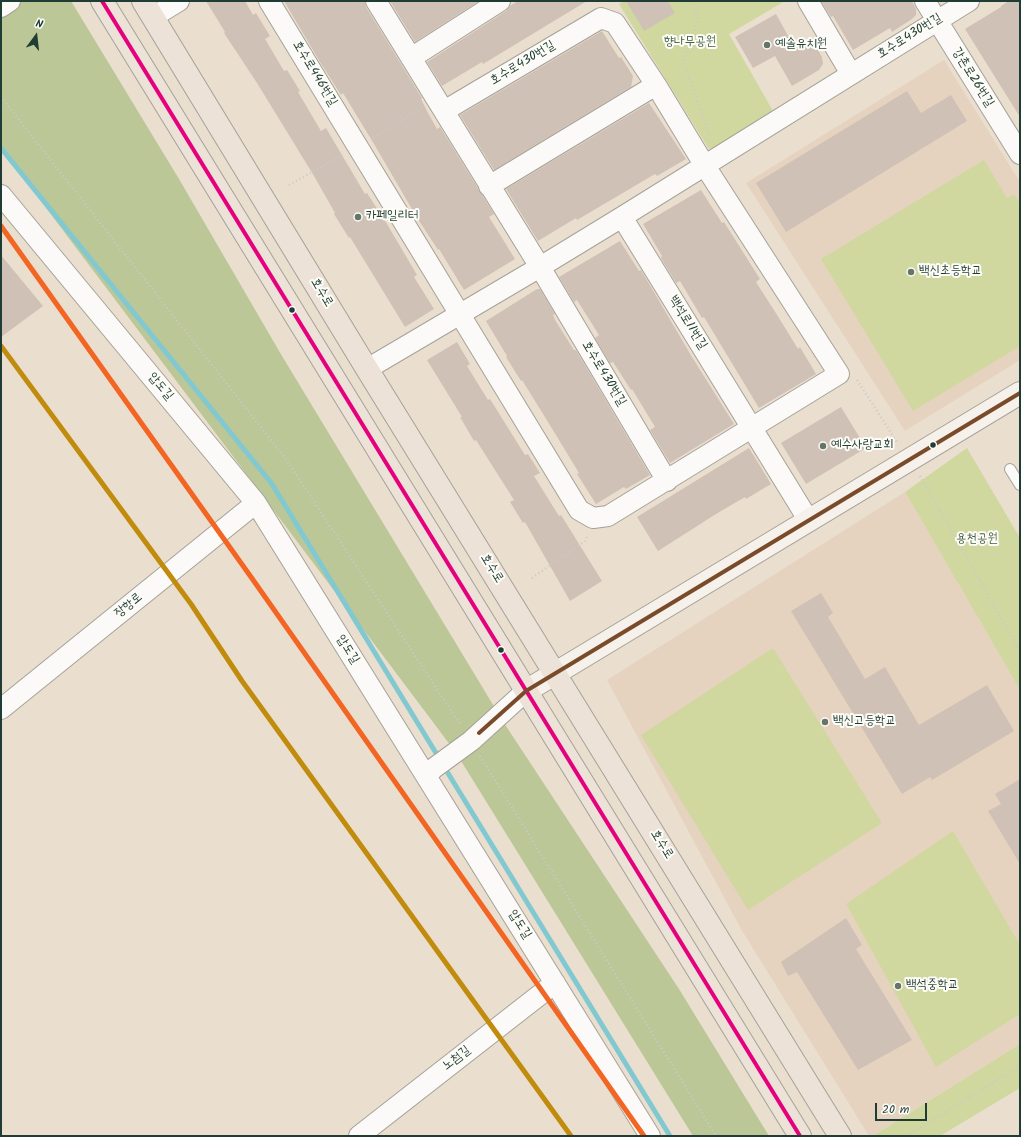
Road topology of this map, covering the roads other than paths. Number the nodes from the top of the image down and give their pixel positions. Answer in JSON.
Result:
{"nodes":[{"id":1,"x":10,"y":1,"type":"edge"},
{"id":2,"x":102,"y":1,"type":"edge"},
{"id":3,"x":179,"y":1,"type":"edge"},
{"id":4,"x":269,"y":1,"type":"edge"},
{"id":5,"x":376,"y":1,"type":"edge"},
{"id":6,"x":500,"y":1,"type":"edge"},
{"id":7,"x":808,"y":1,"type":"edge"},
{"id":8,"x":925,"y":1,"type":"edge"},
{"id":9,"x":969,"y":1,"type":"edge"},
{"id":10,"x":1,"y":7,"type":"edge"},
{"id":11,"x":148,"y":9,"type":"edge"},
{"id":12,"x":937,"y":20,"type":"junction"},
{"id":13,"x":411,"y":58,"type":"junction"},
{"id":14,"x":851,"y":74,"type":"junction"},
{"id":15,"x":656,"y":85,"type":"junction"},
{"id":16,"x":435,"y":108,"type":"junction"},
{"id":17,"x":1020,"y":154,"type":"edge"},
{"id":18,"x":705,"y":166,"type":"junction"},
{"id":19,"x":489,"y":186,"type":"junction"},
{"id":20,"x":1,"y":195,"type":"edge"},
{"id":21,"x":622,"y":217,"type":"junction"},
{"id":22,"x":540,"y":267,"type":"junction"},
{"id":23,"x":460,"y":314,"type":"junction"},
{"id":24,"x":367,"y":369,"type":"junction"},
{"id":25,"x":1020,"y":393,"type":"edge"},
{"id":26,"x":752,"y":428,"type":"junction"},
{"id":27,"x":1010,"y":469,"type":"dead end"},
{"id":28,"x":666,"y":480,"type":"junction"},
{"id":29,"x":1020,"y":485,"type":"edge"},
{"id":30,"x":256,"y":503,"type":"junction"},
{"id":31,"x":809,"y":521,"type":"junction"},
{"id":32,"x":555,"y":673,"type":"junction"},
{"id":33,"x":526,"y":691,"type":"junction"},
{"id":34,"x":1,"y":709,"type":"edge"},
{"id":35,"x":430,"y":772,"type":"junction"},
{"id":36,"x":554,"y":983,"type":"junction"},
{"id":37,"x":358,"y":1136,"type":"edge"},
{"id":38,"x":650,"y":1136,"type":"edge"},
{"id":39,"x":800,"y":1136,"type":"edge"},
{"id":40,"x":840,"y":1136,"type":"edge"}],
"edges":[{"from":1,"to":10,"type":"street"},
{"from":2,"to":33,"type":"main road"},
{"from":3,"to":11,"type":"street"},
{"from":4,"to":23,"type":"street","name":"호수로446번길"},
{"from":5,"to":13,"type":"street"},
{"from":6,"to":13,"type":"street"},
{"from":7,"to":14,"type":"street"},
{"from":8,"to":12,"type":"street","name":"강촌로26번길"},
{"from":9,"to":12,"type":"street","name":"호수로430번길"},
{"from":11,"to":24,"type":"main road","name":"호수로"},
{"from":12,"to":14,"type":"street","name":"호수로430번길"},
{"from":12,"to":17,"type":"street","name":"강촌로26번길"},
{"from":13,"to":16,"type":"street"},
{"from":14,"to":18,"type":"street","name":"호수로430번길"},
{"from":15,"to":16,"type":"street","name":"호수로430번길"},
{"from":15,"to":18,"type":"street","name":"호수로430번길"},
{"from":15,"to":19,"type":"street"},
{"from":16,"to":19,"type":"street","name":"호수로430번길"},
{"from":18,"to":21,"type":"street","name":"호수로430번길"},
{"from":18,"to":26,"type":"street","name":"호수로430번길"},
{"from":19,"to":22,"type":"street","name":"호수로430번길"},
{"from":20,"to":30,"type":"street","name":"압도길"},
{"from":21,"to":22,"type":"street","name":"호수로430번길"},
{"from":21,"to":26,"type":"street","name":"백석로11번길"},
{"from":22,"to":23,"type":"street","name":"호수로430번길"},
{"from":22,"to":28,"type":"street","name":"호수로430번길"},
{"from":23,"to":24,"type":"street","name":"호수로430번길"},
{"from":23,"to":28,"type":"street"},
{"from":24,"to":32,"type":"main road","name":"호수로"},
{"from":25,"to":31,"type":"main road"},
{"from":26,"to":28,"type":"street"},
{"from":26,"to":31,"type":"street","name":"백석로11번길"},
{"from":27,"to":29,"type":"lane"},
{"from":30,"to":34,"type":"street","name":"장항로"},
{"from":30,"to":35,"type":"street","name":"압도길"},
{"from":31,"to":32,"type":"main road"},
{"from":32,"to":33,"type":"main road"},
{"from":32,"to":40,"type":"main road","name":"호수로"},
{"from":33,"to":35,"type":"street"},
{"from":33,"to":39,"type":"main road"},
{"from":35,"to":36,"type":"street","name":"압도길"},
{"from":36,"to":37,"type":"street","name":"노첨길"},
{"from":36,"to":38,"type":"street","name":"압도길"}]}
